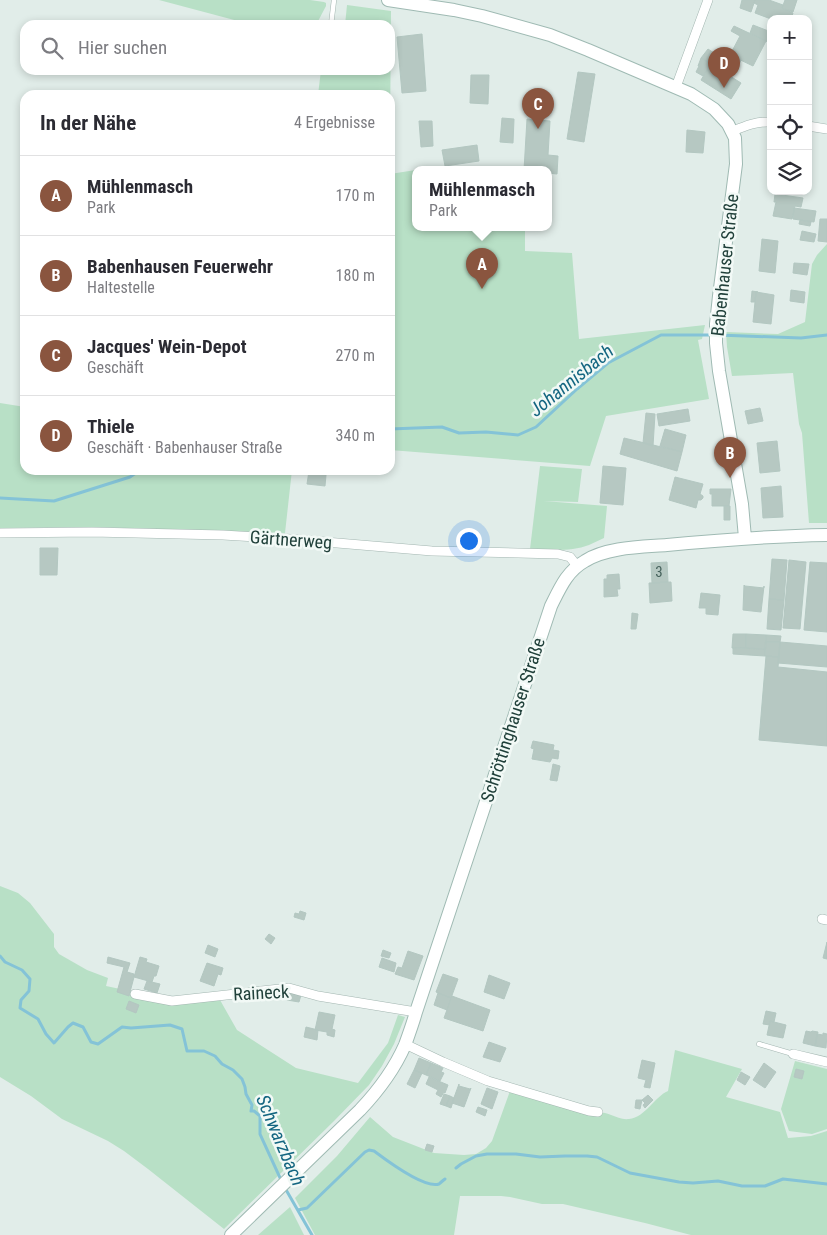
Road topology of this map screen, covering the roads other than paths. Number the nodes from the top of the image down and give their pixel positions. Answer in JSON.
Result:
{"nodes":[{"id":1,"x":334,"y":0,"type":"edge"},
{"id":2,"x":388,"y":0,"type":"edge"},
{"id":3,"x":708,"y":0,"type":"edge"},
{"id":4,"x":332,"y":20,"type":"edge"},
{"id":5,"x":676,"y":87,"type":"junction"},
{"id":6,"x":767,"y":122,"type":"edge"},
{"id":7,"x":812,"y":127,"type":"edge"},
{"id":8,"x":827,"y":129,"type":"edge"},
{"id":9,"x":733,"y":131,"type":"junction"},
{"id":10,"x":0,"y":533,"type":"edge"},
{"id":11,"x":827,"y":535,"type":"edge"},
{"id":12,"x":745,"y":538,"type":"junction"},
{"id":13,"x":577,"y":566,"type":"junction"},
{"id":14,"x":135,"y":994,"type":"dead end"},
{"id":15,"x":416,"y":1012,"type":"junction"},
{"id":16,"x":405,"y":1044,"type":"junction"},
{"id":17,"x":760,"y":1044,"type":"dead end"},
{"id":18,"x":793,"y":1054,"type":"joint"},
{"id":19,"x":827,"y":1062,"type":"edge"},
{"id":20,"x":598,"y":1112,"type":"dead end"},
{"id":21,"x":232,"y":1235,"type":"edge"}],
"edges":[{"from":1,"to":4,"type":"lane"},
{"from":2,"to":5,"type":"main road"},
{"from":3,"to":5,"type":"street"},
{"from":5,"to":9,"type":"main road"},
{"from":6,"to":9,"type":"street"},
{"from":7,"to":8,"type":"street"},
{"from":9,"to":12,"type":"main road","name":"Babenhauser Straße"},
{"from":10,"to":13,"type":"street","name":"Gärtnerweg"},
{"from":11,"to":12,"type":"main road"},
{"from":12,"to":13,"type":"main road","name":"Schröttinghauser Straße"},
{"from":13,"to":15,"type":"main road","name":"Schröttinghauser Straße"},
{"from":14,"to":15,"type":"street","name":"Raineck"},
{"from":15,"to":16,"type":"main road","name":"Schröttinghauser Straße"},
{"from":16,"to":20,"type":"street"},
{"from":16,"to":21,"type":"main road","name":"Schröttinghauser Straße"},
{"from":17,"to":18,"type":"lane"},
{"from":18,"to":19,"type":"street"}]}
